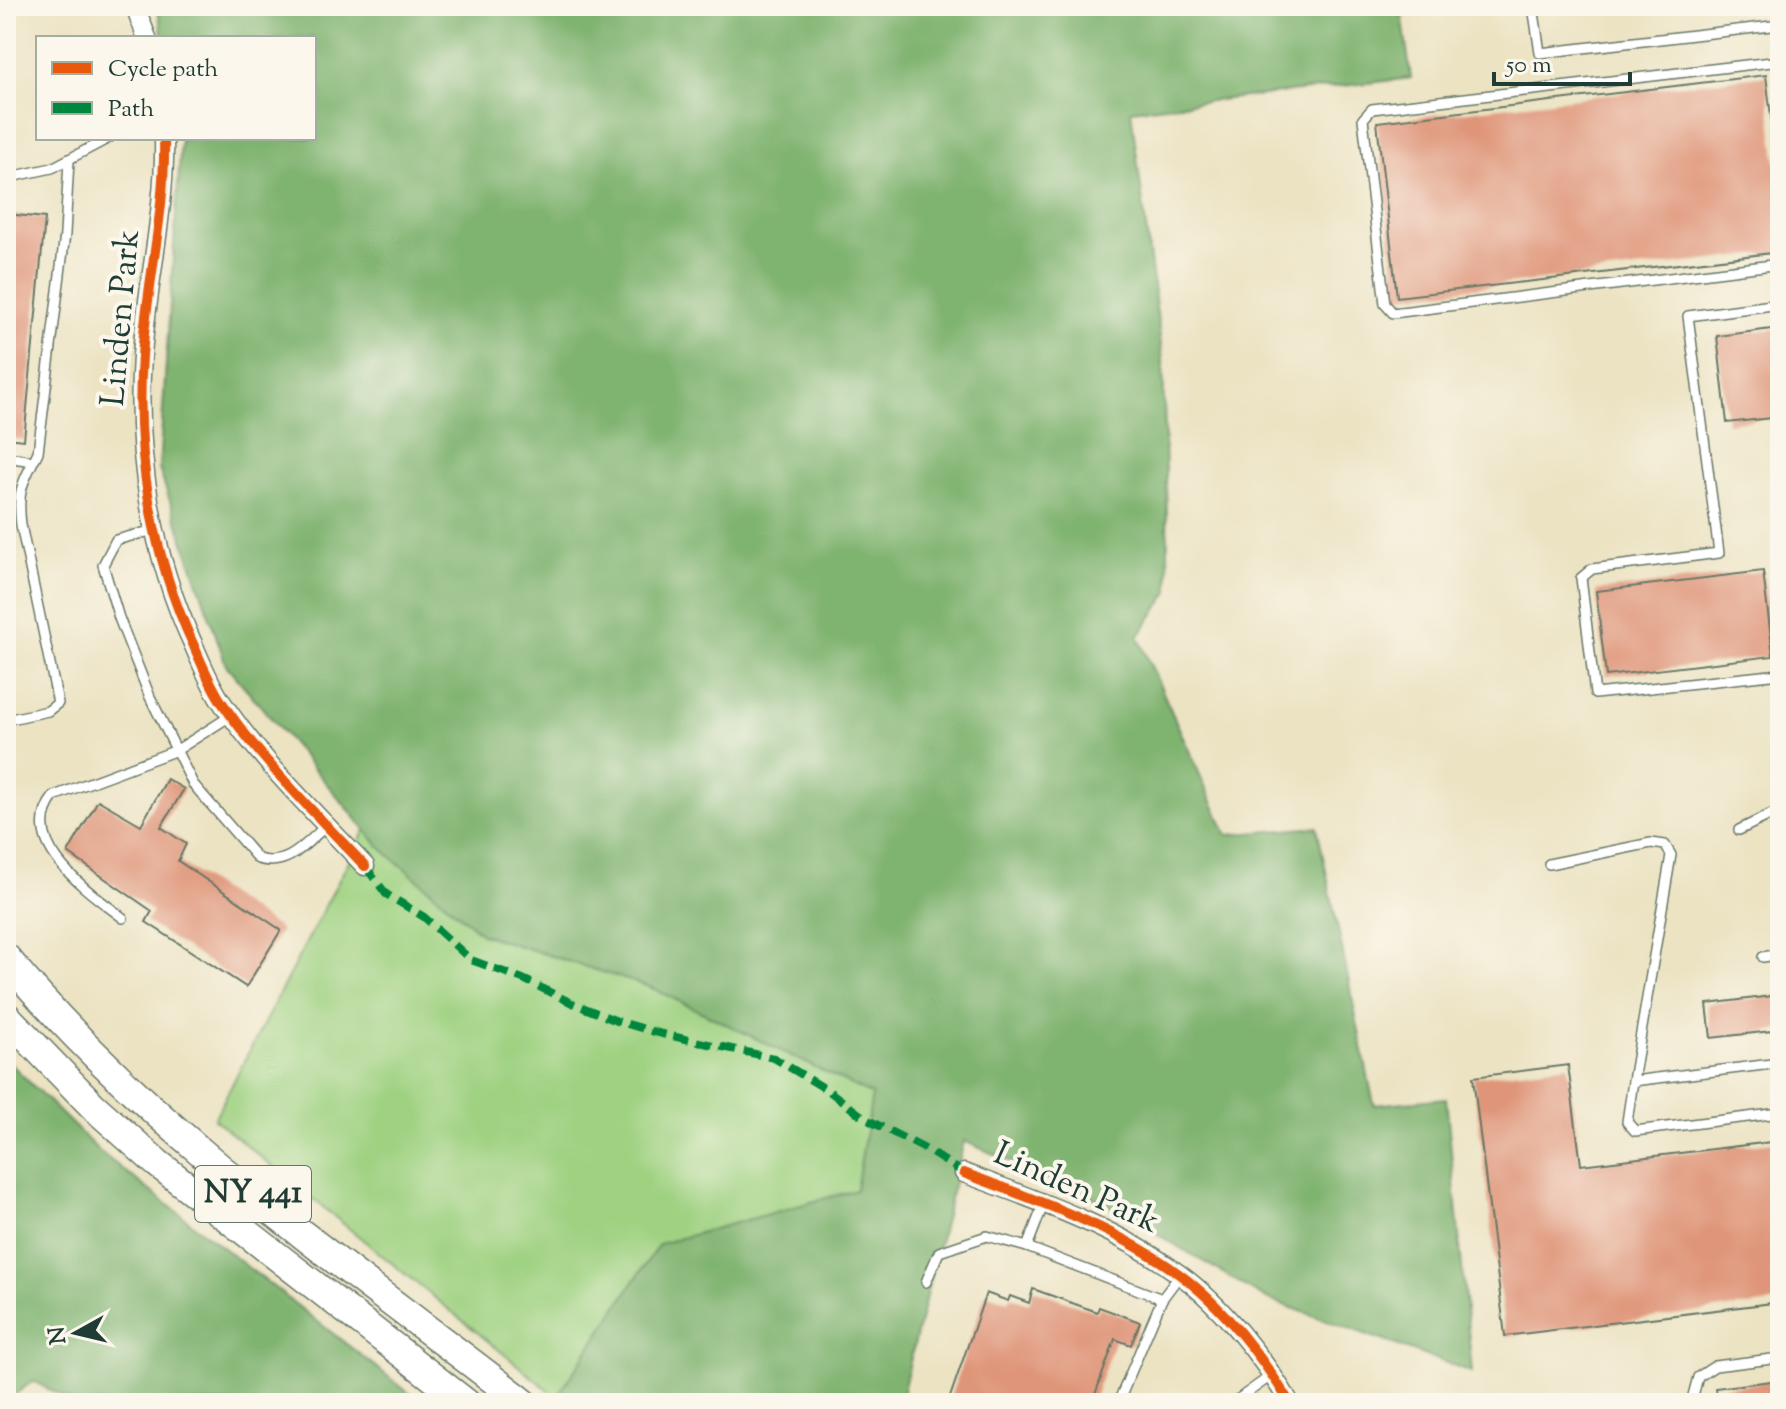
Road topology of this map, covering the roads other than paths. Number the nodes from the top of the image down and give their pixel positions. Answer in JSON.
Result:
{"nodes":[{"id":1,"x":135,"y":6,"type":"edge"},
{"id":2,"x":1533,"y":6,"type":"edge"},
{"id":3,"x":1780,"y":25,"type":"edge"},
{"id":4,"x":146,"y":36,"type":"edge"},
{"id":5,"x":1780,"y":61,"type":"edge"},
{"id":6,"x":105,"y":140,"type":"edge"},
{"id":7,"x":164,"y":140,"type":"edge"},
{"id":8,"x":69,"y":160,"type":"junction"},
{"id":9,"x":6,"y":178,"type":"edge"},
{"id":10,"x":1780,"y":264,"type":"edge"},
{"id":11,"x":1780,"y":304,"type":"edge"},
{"id":12,"x":6,"y":457,"type":"edge"},
{"id":13,"x":33,"y":461,"type":"junction"},
{"id":14,"x":154,"y":530,"type":"junction"},
{"id":15,"x":1780,"y":674,"type":"edge"},
{"id":16,"x":232,"y":715,"type":"junction"},
{"id":17,"x":6,"y":720,"type":"edge"},
{"id":18,"x":177,"y":750,"type":"junction"},
{"id":19,"x":1780,"y":810,"type":"edge"},
{"id":20,"x":327,"y":825,"type":"junction"},
{"id":21,"x":1739,"y":830,"type":"dead end"},
{"id":22,"x":1549,"y":864,"type":"dead end"},
{"id":23,"x":365,"y":866,"type":"dead end"},
{"id":24,"x":123,"y":918,"type":"dead end"},
{"id":25,"x":1780,"y":954,"type":"edge"},
{"id":26,"x":1763,"y":957,"type":"dead end"},
{"id":27,"x":6,"y":958,"type":"edge"},
{"id":28,"x":6,"y":1016,"type":"edge"},
{"id":29,"x":6,"y":1038,"type":"edge"},
{"id":30,"x":1780,"y":1063,"type":"edge"},
{"id":31,"x":1633,"y":1081,"type":"junction"},
{"id":32,"x":93,"y":1106,"type":"junction"},
{"id":33,"x":1780,"y":1113,"type":"edge"},
{"id":34,"x":964,"y":1173,"type":"dead end"},
{"id":35,"x":1044,"y":1203,"type":"junction"},
{"id":36,"x":1027,"y":1247,"type":"junction"},
{"id":37,"x":1180,"y":1275,"type":"junction"},
{"id":38,"x":926,"y":1282,"type":"dead end"},
{"id":39,"x":1162,"y":1299,"type":"junction"},
{"id":40,"x":1780,"y":1358,"type":"edge"},
{"id":41,"x":1273,"y":1374,"type":"junction"},
{"id":42,"x":466,"y":1403,"type":"edge"},
{"id":43,"x":524,"y":1403,"type":"edge"},
{"id":44,"x":1118,"y":1403,"type":"edge"},
{"id":45,"x":1233,"y":1403,"type":"edge"},
{"id":46,"x":1290,"y":1403,"type":"edge"},
{"id":47,"x":1691,"y":1403,"type":"edge"}],
"edges":[{"from":1,"to":4,"type":"street"},
{"from":2,"to":3,"type":"lane"},
{"from":5,"to":10,"type":"lane"},
{"from":6,"to":8,"type":"lane"},
{"from":7,"to":14,"type":"street","name":"Linden Park"},
{"from":8,"to":9,"type":"lane"},
{"from":8,"to":13,"type":"lane"},
{"from":11,"to":15,"type":"lane"},
{"from":12,"to":13,"type":"lane"},
{"from":13,"to":17,"type":"lane"},
{"from":14,"to":16,"type":"street","name":"Linden Park"},
{"from":14,"to":18,"type":"lane"},
{"from":16,"to":18,"type":"lane"},
{"from":16,"to":20,"type":"street","name":"Linden Park"},
{"from":18,"to":20,"type":"lane"},
{"from":18,"to":24,"type":"lane"},
{"from":19,"to":21,"type":"lane"},
{"from":20,"to":23,"type":"street","name":"Linden Park"},
{"from":22,"to":31,"type":"lane"},
{"from":25,"to":26,"type":"lane"},
{"from":27,"to":43,"type":"main road","number":"NY 441"},
{"from":28,"to":32,"type":"main road","number":"NY 441"},
{"from":29,"to":32,"type":"main road"},
{"from":30,"to":31,"type":"lane"},
{"from":31,"to":33,"type":"lane"},
{"from":32,"to":42,"type":"main road","number":"NY 441"},
{"from":34,"to":35,"type":"street","name":"Linden Park"},
{"from":35,"to":36,"type":"lane"},
{"from":35,"to":37,"type":"street","name":"Linden Park"},
{"from":36,"to":38,"type":"lane"},
{"from":36,"to":39,"type":"lane"},
{"from":37,"to":39,"type":"lane"},
{"from":37,"to":41,"type":"street","name":"Linden Park"},
{"from":39,"to":44,"type":"lane"},
{"from":40,"to":47,"type":"lane"},
{"from":41,"to":45,"type":"lane"},
{"from":41,"to":46,"type":"street","name":"Linden Park"}]}
